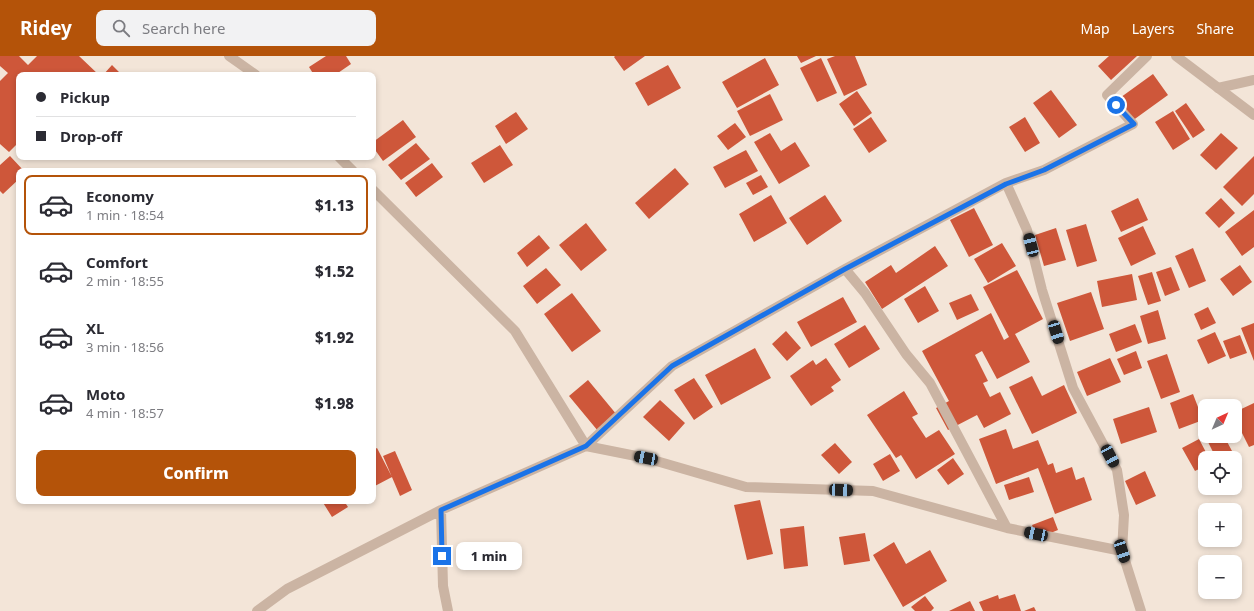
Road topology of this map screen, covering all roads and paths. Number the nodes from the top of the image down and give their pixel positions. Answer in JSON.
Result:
{"nodes":[{"id":1,"x":229,"y":56,"type":"edge"},
{"id":2,"x":1147,"y":56,"type":"edge"},
{"id":3,"x":1176,"y":56,"type":"edge"},
{"id":4,"x":252,"y":72,"type":"edge"},
{"id":5,"x":1254,"y":80,"type":"edge"},
{"id":6,"x":1218,"y":88,"type":"junction"},
{"id":7,"x":1254,"y":116,"type":"edge"},
{"id":8,"x":342,"y":160,"type":"edge"},
{"id":9,"x":350,"y":168,"type":"edge"},
{"id":10,"x":1006,"y":184,"type":"junction"},
{"id":11,"x":376,"y":193,"type":"edge"},
{"id":12,"x":845,"y":269,"type":"junction"},
{"id":13,"x":586,"y":446,"type":"junction"},
{"id":14,"x":441,"y":510,"type":"junction"},
{"id":15,"x":1007,"y":528,"type":"junction"},
{"id":16,"x":1122,"y":551,"type":"junction"},
{"id":17,"x":257,"y":611,"type":"edge"},
{"id":18,"x":448,"y":611,"type":"edge"},
{"id":19,"x":1141,"y":611,"type":"edge"}],
"edges":[{"from":1,"to":4,"type":"street"},
{"from":2,"to":10,"type":"street"},
{"from":3,"to":6,"type":"street"},
{"from":5,"to":6,"type":"street"},
{"from":6,"to":7,"type":"street"},
{"from":8,"to":9,"type":"street"},
{"from":10,"to":12,"type":"street"},
{"from":10,"to":16,"type":"street"},
{"from":11,"to":13,"type":"street"},
{"from":12,"to":13,"type":"street"},
{"from":12,"to":15,"type":"street"},
{"from":13,"to":14,"type":"street"},
{"from":13,"to":15,"type":"street"},
{"from":14,"to":17,"type":"street"},
{"from":14,"to":18,"type":"street"},
{"from":15,"to":16,"type":"street"},
{"from":16,"to":19,"type":"street"}]}
